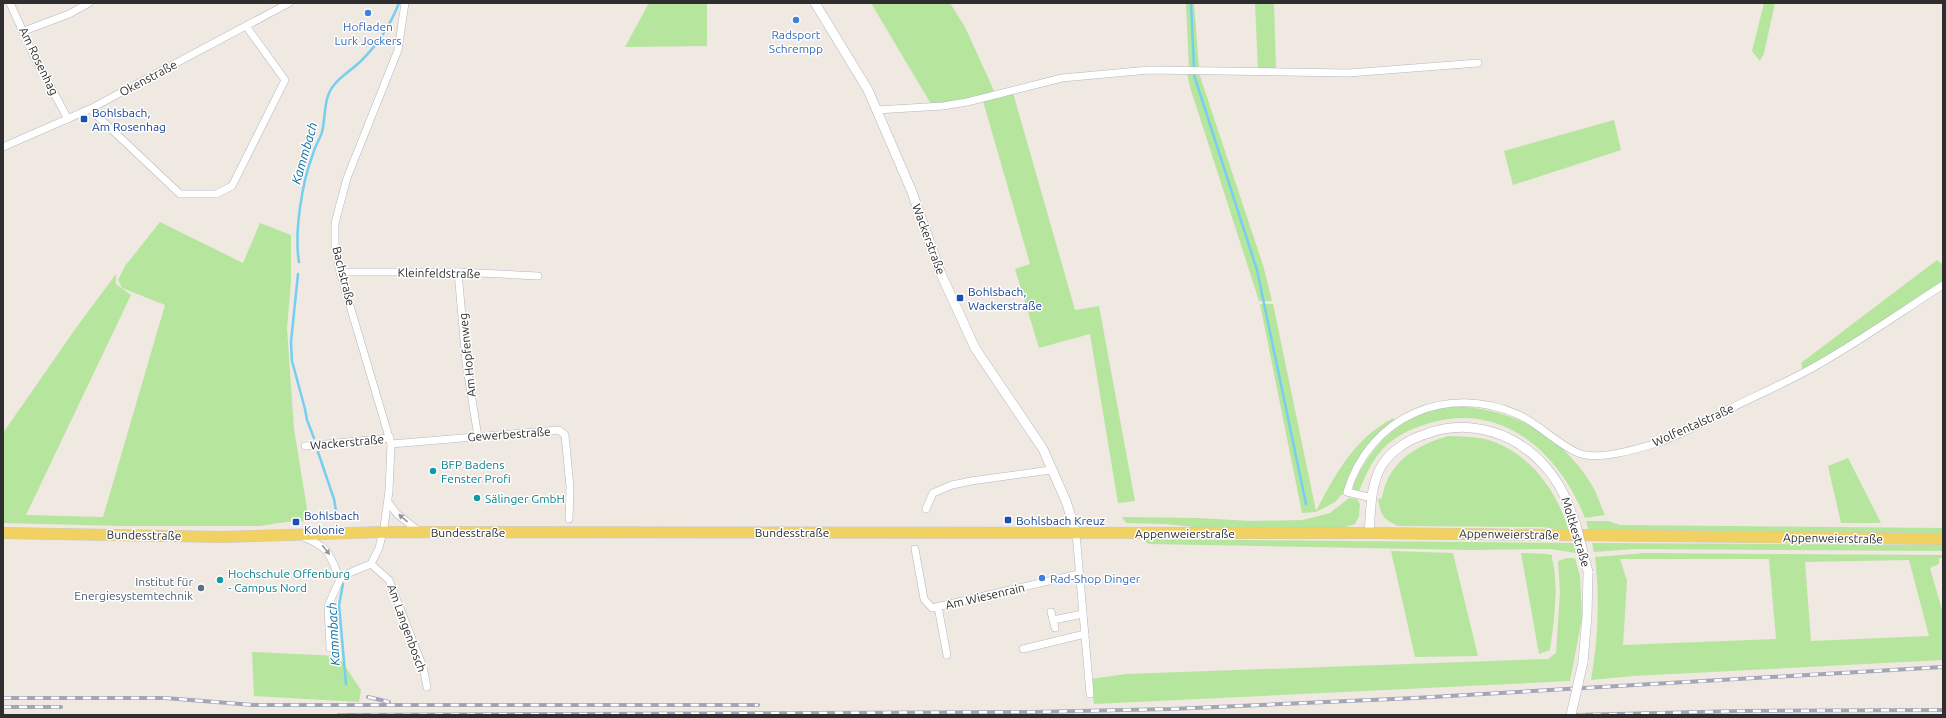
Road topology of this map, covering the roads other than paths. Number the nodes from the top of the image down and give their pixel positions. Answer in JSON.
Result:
{"nodes":[{"id":1,"x":10,"y":3,"type":"edge"},
{"id":2,"x":89,"y":3,"type":"edge"},
{"id":3,"x":289,"y":3,"type":"edge"},
{"id":4,"x":405,"y":3,"type":"edge"},
{"id":5,"x":815,"y":3,"type":"edge"},
{"id":6,"x":3,"y":5,"type":"edge"},
{"id":7,"x":246,"y":26,"type":"junction"},
{"id":8,"x":24,"y":31,"type":"junction"},
{"id":9,"x":1478,"y":63,"type":"dead end"},
{"id":10,"x":90,"y":109,"type":"junction"},
{"id":11,"x":876,"y":110,"type":"junction"},
{"id":12,"x":68,"y":120,"type":"junction"},
{"id":13,"x":3,"y":146,"type":"edge"},
{"id":14,"x":340,"y":272,"type":"junction"},
{"id":15,"x":458,"y":272,"type":"junction"},
{"id":16,"x":538,"y":276,"type":"dead end"},
{"id":17,"x":1943,"y":285,"type":"edge"},
{"id":18,"x":478,"y":437,"type":"junction"},
{"id":19,"x":391,"y":441,"type":"junction"},
{"id":20,"x":304,"y":446,"type":"dead end"},
{"id":21,"x":1051,"y":470,"type":"junction"},
{"id":22,"x":1372,"y":498,"type":"junction"},
{"id":23,"x":388,"y":502,"type":"junction"},
{"id":24,"x":926,"y":509,"type":"dead end"},
{"id":25,"x":569,"y":519,"type":"dead end"},
{"id":26,"x":383,"y":532,"type":"junction"},
{"id":27,"x":420,"y":532,"type":"junction"},
{"id":28,"x":3,"y":533,"type":"edge"},
{"id":29,"x":1076,"y":533,"type":"junction"},
{"id":30,"x":1369,"y":533,"type":"junction"},
{"id":31,"x":298,"y":535,"type":"junction"},
{"id":32,"x":1943,"y":539,"type":"edge"},
{"id":33,"x":915,"y":549,"type":"dead end"},
{"id":34,"x":371,"y":564,"type":"junction"},
{"id":35,"x":1079,"y":574,"type":"junction"},
{"id":36,"x":340,"y":579,"type":"junction"},
{"id":37,"x":938,"y":606,"type":"junction"},
{"id":38,"x":1050,"y":612,"type":"dead end"},
{"id":39,"x":1083,"y":614,"type":"junction"},
{"id":40,"x":1053,"y":620,"type":"junction"},
{"id":41,"x":1055,"y":628,"type":"dead end"},
{"id":42,"x":1085,"y":634,"type":"junction"},
{"id":43,"x":330,"y":648,"type":"dead end"},
{"id":44,"x":1023,"y":649,"type":"dead end"},
{"id":45,"x":947,"y":655,"type":"dead end"},
{"id":46,"x":427,"y":687,"type":"dead end"},
{"id":47,"x":1090,"y":694,"type":"dead end"},
{"id":48,"x":1571,"y":715,"type":"edge"}],
"edges":[{"from":1,"to":6,"type":"street"},
{"from":1,"to":8,"type":"street","name":"Am Rosenhag"},
{"from":2,"to":8,"type":"street"},
{"from":3,"to":7,"type":"street","name":"Okenstraße"},
{"from":4,"to":14,"type":"street","name":"Bachstraße"},
{"from":5,"to":11,"type":"street","name":"Wackerstraße"},
{"from":7,"to":10,"type":"street","name":"Okenstraße"},
{"from":7,"to":10,"type":"street"},
{"from":8,"to":12,"type":"street","name":"Am Rosenhag"},
{"from":9,"to":11,"type":"street"},
{"from":10,"to":12,"type":"street","name":"Okenstraße"},
{"from":11,"to":21,"type":"street","name":"Wackerstraße"},
{"from":12,"to":13,"type":"street","name":"Okenstraße"},
{"from":14,"to":15,"type":"street","name":"Kleinfeldstraße"},
{"from":14,"to":19,"type":"street","name":"Bachstraße"},
{"from":15,"to":16,"type":"street","name":"Kleinfeldstraße"},
{"from":15,"to":18,"type":"street","name":"Am Hopfenweg"},
{"from":17,"to":22,"type":"street","name":"Wolfentalstraße"},
{"from":18,"to":19,"type":"street","name":"Gewerbestraße"},
{"from":18,"to":25,"type":"street","name":"Gewerbestraße"},
{"from":19,"to":20,"type":"street","name":"Wackerstraße"},
{"from":19,"to":23,"type":"street","name":"Bachstraße"},
{"from":21,"to":24,"type":"street"},
{"from":21,"to":29,"type":"street","name":"Wackerstraße"},
{"from":22,"to":30,"type":"street","name":"Moltkestraße"},
{"from":22,"to":48,"type":"street","name":"Moltkestraße","bridge":true},
{"from":23,"to":26,"type":"street","name":"Bachstraße"},
{"from":27,"to":23,"type":"street","one_way":true},
{"from":26,"to":27,"type":"main road","name":"Bundesstraße"},
{"from":26,"to":31,"type":"main road","name":"Bundesstraße"},
{"from":26,"to":34,"type":"street"},
{"from":27,"to":29,"type":"main road","name":"Bundesstraße"},
{"from":28,"to":31,"type":"main road","name":"Bundesstraße"},
{"from":29,"to":30,"type":"main road","name":"Appenweierstraße"},
{"from":29,"to":35,"type":"street","name":"Wackerstraße"},
{"from":30,"to":32,"type":"main road","name":"Appenweierstraße"},
{"from":31,"to":36,"type":"street","one_way":true},
{"from":33,"to":37,"type":"street","name":"Am Wiesenrain"},
{"from":34,"to":36,"type":"street"},
{"from":34,"to":46,"type":"street","name":"Am Langenbosch"},
{"from":35,"to":37,"type":"street","name":"Am Wiesenrain"},
{"from":35,"to":39,"type":"street","name":"Wackerstraße"},
{"from":36,"to":43,"type":"street"},
{"from":37,"to":45,"type":"street","name":"Am Wiesenrain"},
{"from":38,"to":40,"type":"street"},
{"from":39,"to":40,"type":"street"},
{"from":39,"to":42,"type":"street","name":"Wackerstraße"},
{"from":40,"to":41,"type":"street"},
{"from":42,"to":44,"type":"street"},
{"from":42,"to":47,"type":"street","name":"Wackerstraße"}]}
